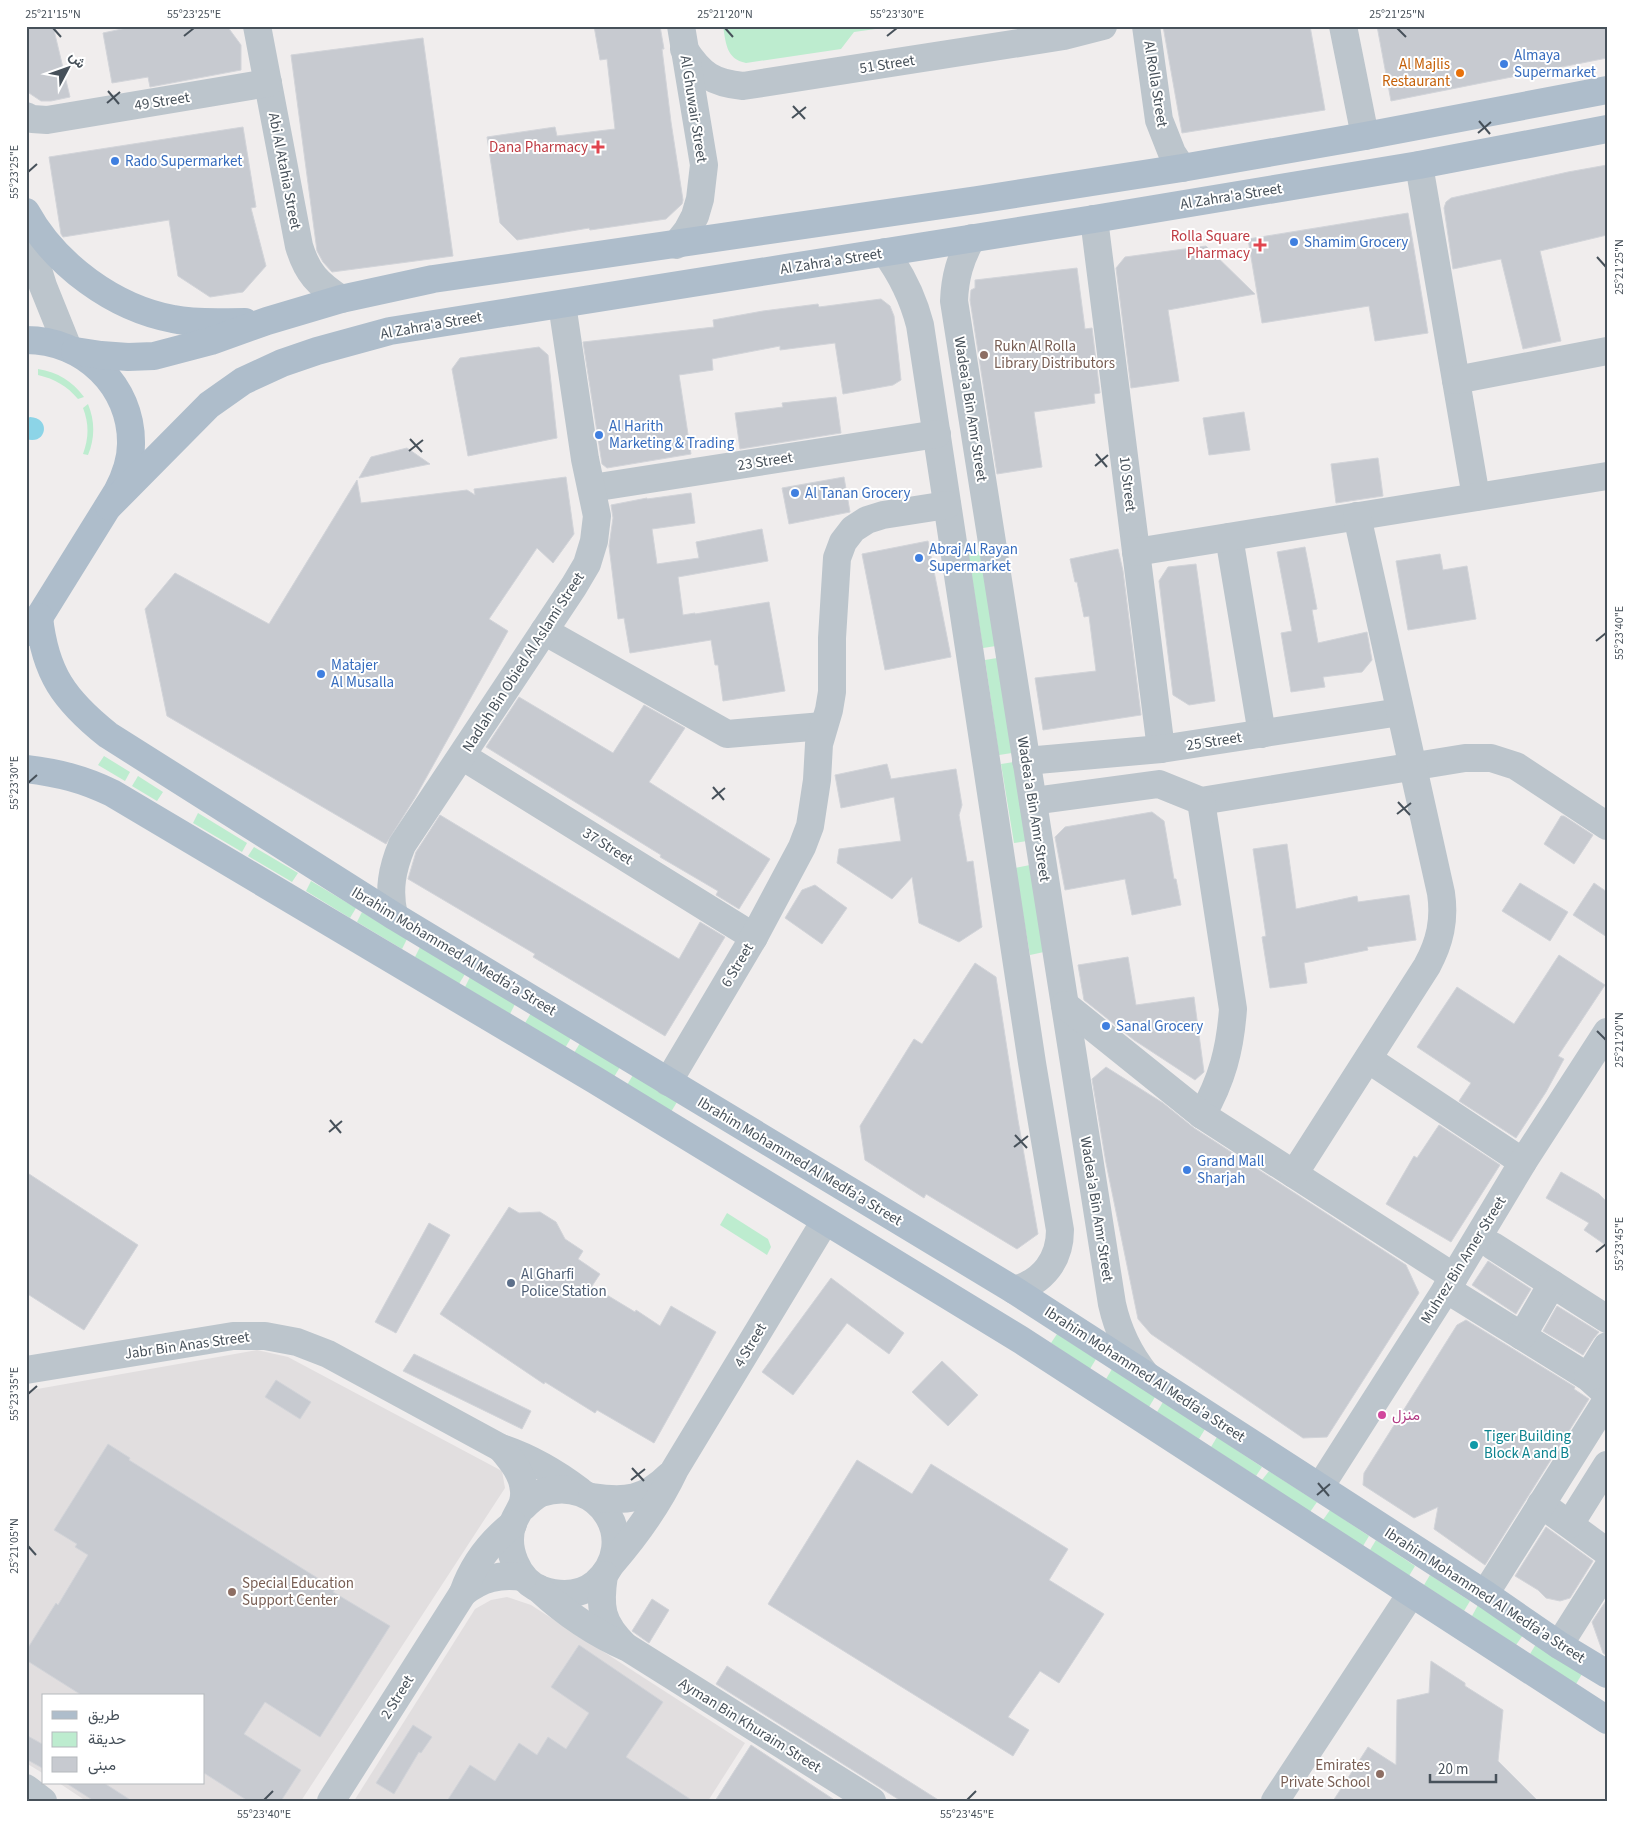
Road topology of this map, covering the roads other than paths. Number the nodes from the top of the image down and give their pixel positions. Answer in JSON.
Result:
{"nodes":[{"id":1,"x":257,"y":26,"type":"edge"},
{"id":2,"x":1103,"y":26,"type":"edge"},
{"id":3,"x":1146,"y":26,"type":"edge"},
{"id":4,"x":1343,"y":26,"type":"edge"},
{"id":5,"x":683,"y":38,"type":"edge"},
{"id":6,"x":268,"y":83,"type":"junction"},
{"id":7,"x":1607,"y":90,"type":"edge"},
{"id":8,"x":26,"y":116,"type":"edge"},
{"id":9,"x":1607,"y":129,"type":"edge"},
{"id":10,"x":1365,"y":136,"type":"junction"},
{"id":11,"x":1419,"y":165,"type":"junction"},
{"id":12,"x":1182,"y":168,"type":"junction"},
{"id":13,"x":977,"y":200,"type":"junction"},
{"id":14,"x":26,"y":212,"type":"edge"},
{"id":15,"x":1094,"y":219,"type":"junction"},
{"id":16,"x":26,"y":231,"type":"edge"},
{"id":17,"x":972,"y":238,"type":"junction"},
{"id":18,"x":676,"y":245,"type":"junction"},
{"id":19,"x":876,"y":254,"type":"junction"},
{"id":20,"x":341,"y":299,"type":"junction"},
{"id":21,"x":562,"y":304,"type":"junction"},
{"id":22,"x":267,"y":322,"type":"junction"},
{"id":23,"x":26,"y":340,"type":"edge"},
{"id":24,"x":72,"y":349,"type":"junction"},
{"id":25,"x":1607,"y":351,"type":"edge"},
{"id":26,"x":928,"y":378,"type":"junction"},
{"id":27,"x":1456,"y":380,"type":"junction"},
{"id":28,"x":937,"y":434,"type":"junction"},
{"id":29,"x":1607,"y":476,"type":"edge"},
{"id":30,"x":592,"y":488,"type":"junction"},
{"id":31,"x":1476,"y":497,"type":"junction"},
{"id":32,"x":948,"y":505,"type":"junction"},
{"id":33,"x":109,"y":506,"type":"junction"},
{"id":34,"x":987,"y":508,"type":"junction"},
{"id":35,"x":1357,"y":516,"type":"junction"},
{"id":36,"x":1229,"y":537,"type":"junction"},
{"id":37,"x":1136,"y":552,"type":"junction"},
{"id":38,"x":33,"y":627,"type":"edge"},
{"id":39,"x":544,"y":631,"type":"junction"},
{"id":40,"x":1400,"y":712,"type":"junction"},
{"id":41,"x":823,"y":726,"type":"junction"},
{"id":42,"x":1262,"y":734,"type":"junction"},
{"id":43,"x":1161,"y":749,"type":"junction"},
{"id":44,"x":462,"y":756,"type":"junction"},
{"id":45,"x":1026,"y":761,"type":"junction"},
{"id":46,"x":1413,"y":766,"type":"junction"},
{"id":47,"x":26,"y":769,"type":"edge"},
{"id":48,"x":1033,"y":801,"type":"junction"},
{"id":49,"x":1201,"y":801,"type":"junction"},
{"id":50,"x":1607,"y":826,"type":"edge"},
{"id":51,"x":394,"y":916,"type":"junction"},
{"id":52,"x":754,"y":937,"type":"junction"},
{"id":53,"x":1065,"y":1005,"type":"junction"},
{"id":54,"x":1604,"y":1044,"type":"edge"},
{"id":55,"x":1368,"y":1059,"type":"junction"},
{"id":56,"x":1032,"y":1063,"type":"junction"},
{"id":57,"x":668,"y":1082,"type":"junction"},
{"id":58,"x":1202,"y":1116,"type":"junction"},
{"id":59,"x":1085,"y":1137,"type":"junction"},
{"id":60,"x":688,"y":1138,"type":"junction"},
{"id":61,"x":1523,"y":1162,"type":"junction"},
{"id":62,"x":820,"y":1174,"type":"junction"},
{"id":63,"x":1294,"y":1174,"type":"junction"},
{"id":64,"x":825,"y":1221,"type":"junction"},
{"id":65,"x":1492,"y":1246,"type":"dead end"},
{"id":66,"x":1450,"y":1283,"type":"junction"},
{"id":67,"x":1552,"y":1284,"type":"junction"},
{"id":68,"x":1014,"y":1290,"type":"junction"},
{"id":69,"x":1607,"y":1319,"type":"edge"},
{"id":70,"x":1522,"y":1336,"type":"junction"},
{"id":71,"x":1607,"y":1346,"type":"edge"},
{"id":72,"x":26,"y":1370,"type":"edge"},
{"id":73,"x":1146,"y":1375,"type":"junction"},
{"id":74,"x":1597,"y":1385,"type":"edge"},
{"id":75,"x":1607,"y":1400,"type":"edge"},
{"id":76,"x":501,"y":1448,"type":"junction"},
{"id":77,"x":1607,"y":1465,"type":"edge"},
{"id":78,"x":675,"y":1469,"type":"junction"},
{"id":79,"x":1320,"y":1487,"type":"junction"},
{"id":80,"x":586,"y":1494,"type":"junction"},
{"id":81,"x":1541,"y":1504,"type":"junction"},
{"id":82,"x":518,"y":1515,"type":"junction"},
{"id":83,"x":1570,"y":1524,"type":"junction"},
{"id":84,"x":1607,"y":1552,"type":"edge"},
{"id":85,"x":608,"y":1569,"type":"junction"},
{"id":86,"x":1607,"y":1569,"type":"edge"},
{"id":87,"x":530,"y":1582,"type":"junction"},
{"id":88,"x":463,"y":1593,"type":"junction"},
{"id":89,"x":1411,"y":1594,"type":"junction"},
{"id":90,"x":1485,"y":1594,"type":"junction"},
{"id":91,"x":1559,"y":1645,"type":"junction"},
{"id":92,"x":628,"y":1648,"type":"junction"},
{"id":93,"x":1607,"y":1674,"type":"edge"},
{"id":94,"x":1607,"y":1720,"type":"edge"},
{"id":95,"x":26,"y":1788,"type":"edge"},
{"id":96,"x":43,"y":1801,"type":"edge"},
{"id":97,"x":331,"y":1801,"type":"edge"},
{"id":98,"x":872,"y":1801,"type":"edge"},
{"id":99,"x":1275,"y":1801,"type":"edge"}],
"edges":[{"from":1,"to":6,"type":"street","name":"Abi Al Atahia Street"},
{"from":2,"to":5,"type":"street","name":"51 Street"},
{"from":3,"to":12,"type":"street","name":"Al Rolla Street"},
{"from":4,"to":10,"type":"street"},
{"from":5,"to":18,"type":"street","name":"Al Ghuwair Street"},
{"from":6,"to":8,"type":"street","name":"49 Street"},
{"from":6,"to":20,"type":"street","name":"Abi Al Atahia Street"},
{"from":7,"to":10,"type":"main road"},
{"from":9,"to":11,"type":"main road","name":"Al Zahra'a Street"},
{"from":10,"to":12,"type":"main road"},
{"from":11,"to":15,"type":"main road","name":"Al Zahra'a Street"},
{"from":11,"to":27,"type":"street"},
{"from":12,"to":13,"type":"main road"},
{"from":13,"to":18,"type":"main road"},
{"from":13,"to":19,"type":"main road"},
{"from":14,"to":22,"type":"main road"},
{"from":15,"to":17,"type":"main road","name":"Al Zahra'a Street"},
{"from":15,"to":37,"type":"street","name":"10 Street"},
{"from":16,"to":24,"type":"street"},
{"from":17,"to":19,"type":"main road","name":"Al Zahra'a Street"},
{"from":17,"to":34,"type":"street","name":"Wadea'a Bin Amr Street"},
{"from":18,"to":20,"type":"main road"},
{"from":19,"to":21,"type":"main road","name":"Al Zahra'a Street"},
{"from":19,"to":26,"type":"street"},
{"from":20,"to":22,"type":"main road"},
{"from":21,"to":30,"type":"street","name":"Nadlah Bin Obied Al Aslami Street"},
{"from":21,"to":33,"type":"main road","name":"Al Zahra'a Street"},
{"from":22,"to":24,"type":"main road"},
{"from":23,"to":24,"type":"main road"},
{"from":24,"to":33,"type":"main road"},
{"from":25,"to":27,"type":"street"},
{"from":26,"to":28,"type":"street"},
{"from":26,"to":34,"type":"street"},
{"from":27,"to":31,"type":"street"},
{"from":28,"to":30,"type":"street","name":"23 Street"},
{"from":28,"to":32,"type":"street"},
{"from":29,"to":31,"type":"street"},
{"from":30,"to":39,"type":"street","name":"Nadlah Bin Obied Al Aslami Street"},
{"from":31,"to":35,"type":"street"},
{"from":32,"to":41,"type":"street","name":"6 Street"},
{"from":32,"to":56,"type":"street"},
{"from":33,"to":38,"type":"main road"},
{"from":34,"to":45,"type":"street","name":"Wadea'a Bin Amr Street"},
{"from":35,"to":36,"type":"street"},
{"from":35,"to":40,"type":"street"},
{"from":36,"to":37,"type":"street"},
{"from":36,"to":42,"type":"street"},
{"from":37,"to":43,"type":"street","name":"10 Street"},
{"from":38,"to":51,"type":"main road","name":"Ibrahim Mohammed Al Medfa'a Street"},
{"from":39,"to":41,"type":"street"},
{"from":39,"to":44,"type":"street","name":"Nadlah Bin Obied Al Aslami Street"},
{"from":40,"to":42,"type":"street","name":"25 Street"},
{"from":40,"to":46,"type":"street"},
{"from":41,"to":52,"type":"street","name":"6 Street"},
{"from":42,"to":43,"type":"street","name":"25 Street"},
{"from":43,"to":45,"type":"street","name":"25 Street"},
{"from":44,"to":51,"type":"street","name":"Nadlah Bin Obied Al Aslami Street"},
{"from":44,"to":52,"type":"street","name":"37 Street"},
{"from":45,"to":48,"type":"street","name":"Wadea'a Bin Amr Street"},
{"from":46,"to":49,"type":"street"},
{"from":46,"to":50,"type":"street"},
{"from":46,"to":55,"type":"street"},
{"from":47,"to":60,"type":"main road"},
{"from":48,"to":49,"type":"street"},
{"from":48,"to":53,"type":"street","name":"Wadea'a Bin Amr Street"},
{"from":49,"to":58,"type":"street"},
{"from":51,"to":57,"type":"main road","name":"Ibrahim Mohammed Al Medfa'a Street"},
{"from":52,"to":57,"type":"street","name":"6 Street"},
{"from":53,"to":58,"type":"street"},
{"from":53,"to":59,"type":"street","name":"Wadea'a Bin Amr Street"},
{"from":54,"to":61,"type":"street","name":"Muhrez Bin Amer Street"},
{"from":55,"to":61,"type":"street"},
{"from":55,"to":63,"type":"street"},
{"from":56,"to":59,"type":"street"},
{"from":56,"to":68,"type":"street"},
{"from":57,"to":62,"type":"main road","name":"Ibrahim Mohammed Al Medfa'a Street"},
{"from":58,"to":63,"type":"street"},
{"from":59,"to":73,"type":"street","name":"Wadea'a Bin Amr Street"},
{"from":60,"to":62,"type":"main road"},
{"from":60,"to":64,"type":"main road"},
{"from":61,"to":66,"type":"street","name":"Muhrez Bin Amer Street"},
{"from":62,"to":68,"type":"main road","name":"Ibrahim Mohammed Al Medfa'a Street"},
{"from":63,"to":66,"type":"street"},
{"from":64,"to":78,"type":"street","name":"4 Street"},
{"from":64,"to":89,"type":"main road"},
{"from":65,"to":67,"type":"street"},
{"from":66,"to":70,"type":"street"},
{"from":66,"to":79,"type":"street","name":"Muhrez Bin Amer Street"},
{"from":67,"to":69,"type":"street"},
{"from":67,"to":70,"type":"street"},
{"from":68,"to":73,"type":"main road","name":"Ibrahim Mohammed Al Medfa'a Street"},
{"from":70,"to":74,"type":"street"},
{"from":71,"to":74,"type":"street"},
{"from":72,"to":76,"type":"street","name":"Jabr Bin Anas Street"},
{"from":73,"to":79,"type":"main road","name":"Ibrahim Mohammed Al Medfa'a Street"},
{"from":75,"to":81,"type":"street"},
{"from":76,"to":80,"type":"street","name":"Jabr Bin Anas Street"},
{"from":76,"to":82,"type":"street","name":"Jabr Bin Anas Street"},
{"from":77,"to":83,"type":"street"},
{"from":78,"to":80,"type":"street","name":"4 Street"},
{"from":78,"to":85,"type":"street","name":"4 Street"},
{"from":79,"to":90,"type":"main road","name":"Ibrahim Mohammed Al Medfa'a Street"},
{"from":80,"to":82,"type":"street"},
{"from":80,"to":85,"type":"street"},
{"from":81,"to":83,"type":"street"},
{"from":81,"to":90,"type":"street"},
{"from":82,"to":87,"type":"street"},
{"from":82,"to":88,"type":"street","name":"2 Street"},
{"from":83,"to":84,"type":"street"},
{"from":85,"to":87,"type":"street"},
{"from":85,"to":92,"type":"street","name":"Ayman Bin Khuraim Street"},
{"from":86,"to":91,"type":"street"},
{"from":87,"to":88,"type":"street","name":"2 Street"},
{"from":87,"to":92,"type":"street","name":"Ayman Bin Khuraim Street"},
{"from":88,"to":97,"type":"street","name":"2 Street"},
{"from":89,"to":94,"type":"main road"},
{"from":89,"to":99,"type":"street"},
{"from":90,"to":91,"type":"main road","name":"Ibrahim Mohammed Al Medfa'a Street"},
{"from":91,"to":93,"type":"main road","name":"Ibrahim Mohammed Al Medfa'a Street"},
{"from":92,"to":98,"type":"street","name":"Ayman Bin Khuraim Street"},
{"from":95,"to":96,"type":"street"}]}
